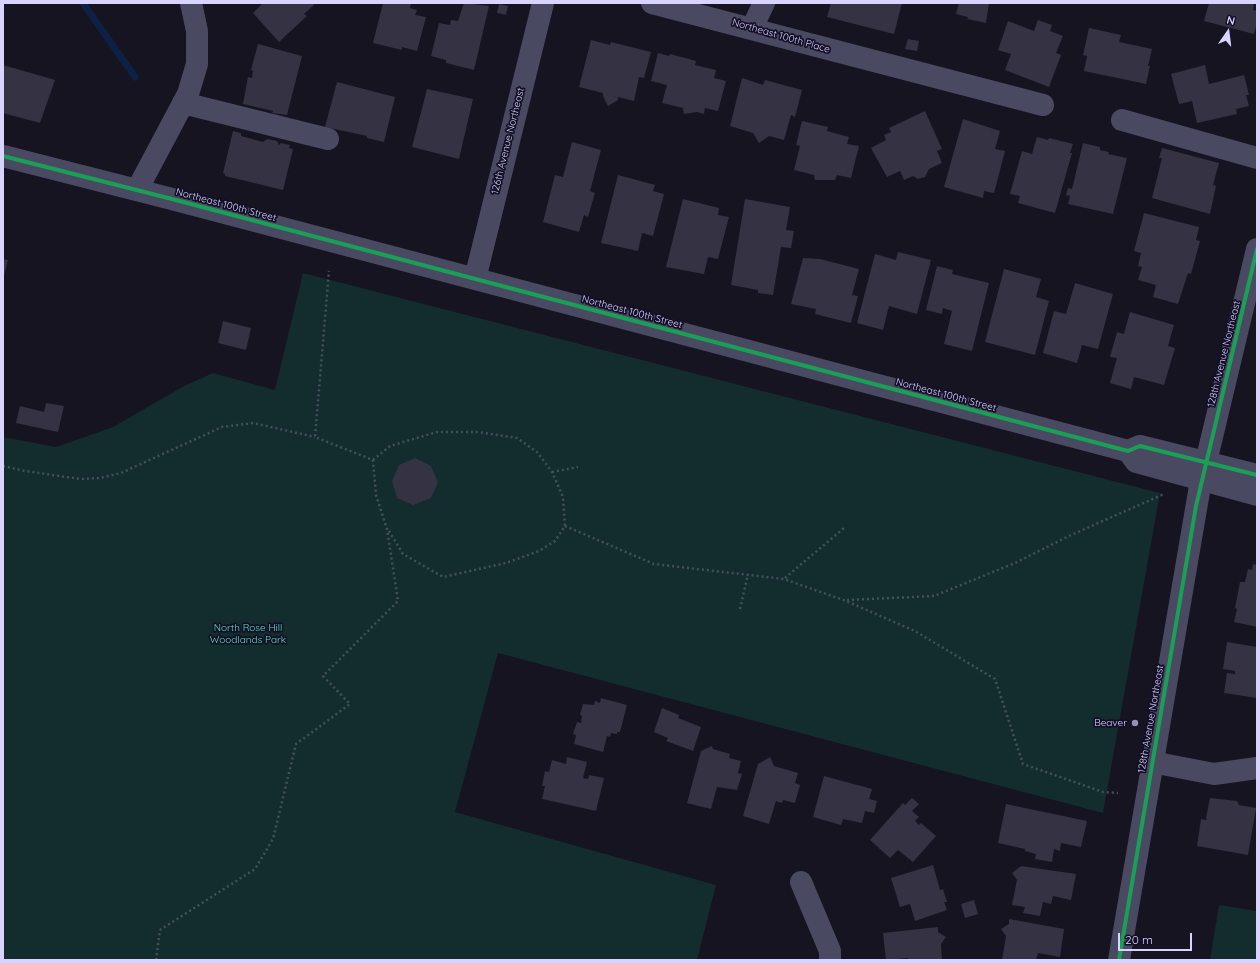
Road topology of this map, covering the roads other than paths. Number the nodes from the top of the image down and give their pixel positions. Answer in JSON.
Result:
{"nodes":[{"id":1,"x":191,"y":3,"type":"edge"},
{"id":2,"x":543,"y":3,"type":"edge"},
{"id":3,"x":652,"y":3,"type":"edge"},
{"id":4,"x":764,"y":3,"type":"edge"},
{"id":5,"x":752,"y":28,"type":"junction"},
{"id":6,"x":183,"y":103,"type":"junction"},
{"id":7,"x":1043,"y":106,"type":"dead end"},
{"id":8,"x":1122,"y":120,"type":"dead end"},
{"id":9,"x":328,"y":139,"type":"dead end"},
{"id":10,"x":3,"y":156,"type":"edge"},
{"id":11,"x":1257,"y":158,"type":"edge"},
{"id":12,"x":137,"y":190,"type":"junction"},
{"id":13,"x":1257,"y":249,"type":"edge"},
{"id":14,"x":475,"y":279,"type":"junction"},
{"id":15,"x":1204,"y":471,"type":"junction"},
{"id":16,"x":1257,"y":475,"type":"edge"},
{"id":17,"x":1257,"y":495,"type":"edge"},
{"id":18,"x":1152,"y":762,"type":"junction"},
{"id":19,"x":1257,"y":768,"type":"edge"},
{"id":20,"x":801,"y":882,"type":"dead end"},
{"id":21,"x":830,"y":960,"type":"edge"},
{"id":22,"x":1119,"y":960,"type":"edge"}],
"edges":[{"from":1,"to":6,"type":"street"},
{"from":2,"to":14,"type":"street","name":"126th Avenue Northeast"},
{"from":3,"to":5,"type":"street","name":"Northeast 100th Place"},
{"from":4,"to":5,"type":"street"},
{"from":5,"to":7,"type":"street","name":"Northeast 100th Place"},
{"from":6,"to":9,"type":"street"},
{"from":6,"to":12,"type":"street"},
{"from":8,"to":11,"type":"street"},
{"from":10,"to":12,"type":"street","name":"Northeast 100th Street"},
{"from":12,"to":14,"type":"street","name":"Northeast 100th Street"},
{"from":13,"to":15,"type":"street","name":"128th Avenue Northeast"},
{"from":14,"to":15,"type":"street","name":"Northeast 100th Street"},
{"from":15,"to":16,"type":"street","name":"Northeast 100th Street"},
{"from":15,"to":17,"type":"street","name":"Northeast 100th Street"},
{"from":15,"to":18,"type":"street","name":"128th Avenue Northeast"},
{"from":18,"to":19,"type":"street"},
{"from":18,"to":22,"type":"street","name":"128th Avenue Northeast"},
{"from":20,"to":21,"type":"street"}]}
